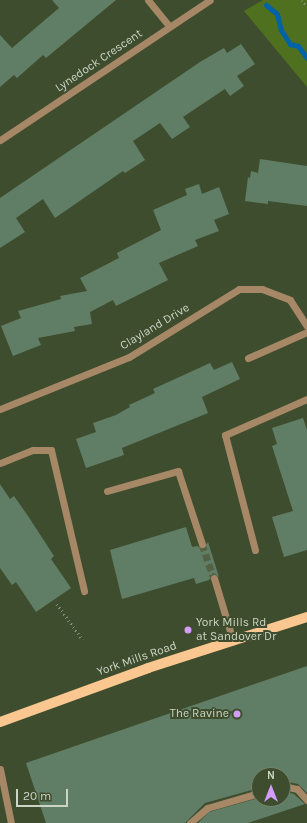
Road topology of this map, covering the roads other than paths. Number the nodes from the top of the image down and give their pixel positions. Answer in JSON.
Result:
{"nodes":[{"id":1,"x":148,"y":0,"type":"edge"},
{"id":2,"x":210,"y":0,"type":"edge"},
{"id":3,"x":169,"y":26,"type":"junction"},
{"id":4,"x":0,"y":140,"type":"edge"},
{"id":5,"x":307,"y":326,"type":"edge"},
{"id":6,"x":307,"y":332,"type":"edge"},
{"id":7,"x":248,"y":358,"type":"dead end"},
{"id":8,"x":307,"y":399,"type":"edge"},
{"id":9,"x":0,"y":410,"type":"edge"},
{"id":10,"x":0,"y":463,"type":"edge"},
{"id":11,"x":106,"y":491,"type":"dead end"},
{"id":12,"x":202,"y":544,"type":"tunnel mouth"},
{"id":13,"x":255,"y":550,"type":"dead end"},
{"id":14,"x":214,"y":578,"type":"tunnel mouth"},
{"id":15,"x":84,"y":591,"type":"dead end"},
{"id":16,"x":307,"y":617,"type":"edge"},
{"id":17,"x":233,"y":641,"type":"junction"},
{"id":18,"x":0,"y":722,"type":"edge"},
{"id":19,"x":0,"y":769,"type":"edge"},
{"id":20,"x":291,"y":788,"type":"edge"},
{"id":21,"x":251,"y":794,"type":"edge"},
{"id":22,"x":307,"y":800,"type":"edge"},
{"id":23,"x":11,"y":823,"type":"edge"},
{"id":24,"x":190,"y":823,"type":"edge"}],
"edges":[{"from":1,"to":3,"type":"street"},
{"from":2,"to":3,"type":"street","name":"Lynedock Crescent"},
{"from":3,"to":4,"type":"street","name":"Lynedock Crescent"},
{"from":5,"to":9,"type":"street","name":"Clayland Drive"},
{"from":6,"to":7,"type":"street"},
{"from":8,"to":13,"type":"street"},
{"from":10,"to":15,"type":"street"},
{"from":11,"to":12,"type":"street"},
{"from":14,"to":17,"type":"street"},
{"from":16,"to":17,"type":"main road","name":"York Mills Road"},
{"from":17,"to":18,"type":"main road","name":"York Mills Road"},
{"from":19,"to":23,"type":"street"},
{"from":20,"to":22,"type":"street"},
{"from":21,"to":24,"type":"street"}]}
